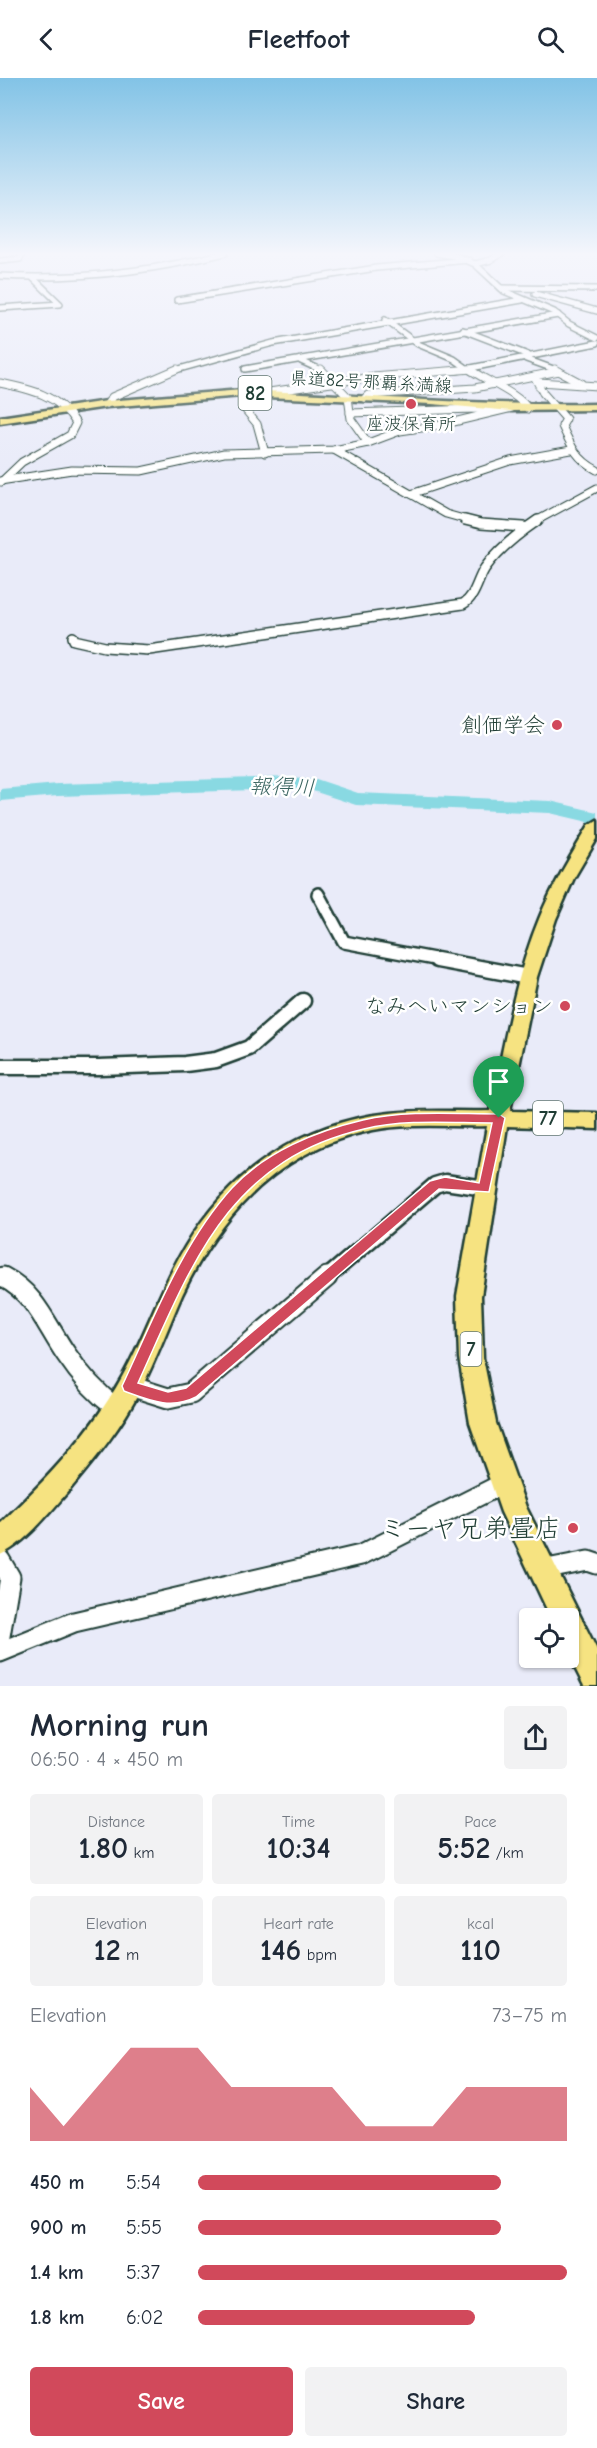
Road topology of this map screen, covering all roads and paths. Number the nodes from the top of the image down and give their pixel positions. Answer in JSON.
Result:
{"nodes":[{"id":1,"x":359,"y":328,"type":"edge"},
{"id":2,"x":395,"y":328,"type":"edge"},
{"id":3,"x":475,"y":328,"type":"edge"},
{"id":4,"x":577,"y":328,"type":"edge"},
{"id":5,"x":463,"y":330,"type":"junction"},
{"id":6,"x":597,"y":338,"type":"edge"},
{"id":7,"x":412,"y":340,"type":"junction"},
{"id":8,"x":597,"y":343,"type":"edge"},
{"id":9,"x":526,"y":359,"type":"junction"},
{"id":10,"x":300,"y":360,"type":"junction"},
{"id":11,"x":244,"y":369,"type":"dead end"},
{"id":12,"x":469,"y":370,"type":"junction"},
{"id":13,"x":559,"y":371,"type":"junction"},
{"id":14,"x":536,"y":379,"type":"junction"},
{"id":15,"x":0,"y":383,"type":"edge"},
{"id":16,"x":333,"y":383,"type":"junction"},
{"id":17,"x":581,"y":383,"type":"junction"},
{"id":18,"x":492,"y":385,"type":"junction"},
{"id":19,"x":597,"y":386,"type":"edge"},
{"id":20,"x":242,"y":393,"type":"junction"},
{"id":21,"x":262,"y":393,"type":"junction"},
{"id":22,"x":348,"y":397,"type":"junction"},
{"id":23,"x":365,"y":398,"type":"junction"},
{"id":24,"x":107,"y":405,"type":"junction"},
{"id":25,"x":475,"y":407,"type":"junction"},
{"id":26,"x":597,"y":407,"type":"edge"},
{"id":27,"x":512,"y":408,"type":"junction"},
{"id":28,"x":557,"y":408,"type":"junction"},
{"id":29,"x":528,"y":409,"type":"junction"},
{"id":30,"x":67,"y":411,"type":"junction"},
{"id":31,"x":496,"y":412,"type":"junction"},
{"id":32,"x":350,"y":413,"type":"junction"},
{"id":33,"x":0,"y":420,"type":"edge"},
{"id":34,"x":368,"y":443,"type":"junction"},
{"id":35,"x":334,"y":450,"type":"junction"},
{"id":36,"x":571,"y":450,"type":"junction"},
{"id":37,"x":265,"y":453,"type":"junction"},
{"id":38,"x":597,"y":470,"type":"edge"},
{"id":39,"x":0,"y":482,"type":"edge"},
{"id":40,"x":597,"y":488,"type":"edge"},
{"id":41,"x":411,"y":494,"type":"junction"},
{"id":42,"x":524,"y":527,"type":"junction"},
{"id":43,"x":73,"y":637,"type":"dead end"},
{"id":44,"x":593,"y":835,"type":"edge"},
{"id":45,"x":318,"y":894,"type":"dead end"},
{"id":46,"x":528,"y":977,"type":"junction"},
{"id":47,"x":303,"y":1001,"type":"dead end"},
{"id":48,"x":0,"y":1067,"type":"edge"},
{"id":49,"x":499,"y":1118,"type":"junction"},
{"id":50,"x":597,"y":1121,"type":"edge"},
{"id":51,"x":484,"y":1188,"type":"junction"},
{"id":52,"x":0,"y":1276,"type":"edge"},
{"id":53,"x":130,"y":1386,"type":"junction"},
{"id":54,"x":116,"y":1408,"type":"junction"},
{"id":55,"x":504,"y":1483,"type":"junction"},
{"id":56,"x":0,"y":1542,"type":"edge"},
{"id":57,"x":0,"y":1560,"type":"edge"},
{"id":58,"x":597,"y":1564,"type":"edge"},
{"id":59,"x":542,"y":1570,"type":"junction"},
{"id":60,"x":561,"y":1608,"type":"edge"},
{"id":61,"x":0,"y":1636,"type":"edge"},
{"id":62,"x":579,"y":1645,"type":"edge"},
{"id":63,"x":0,"y":1652,"type":"edge"},
{"id":64,"x":597,"y":1681,"type":"edge"}],
"edges":[{"from":1,"to":24,"type":"street"},
{"from":2,"to":7,"type":"street"},
{"from":3,"to":5,"type":"street"},
{"from":4,"to":6,"type":"street"},
{"from":5,"to":7,"type":"street"},
{"from":5,"to":9,"type":"street"},
{"from":7,"to":10,"type":"street"},
{"from":7,"to":12,"type":"street"},
{"from":8,"to":9,"type":"street"},
{"from":9,"to":12,"type":"street"},
{"from":9,"to":13,"type":"street"},
{"from":10,"to":11,"type":"street"},
{"from":10,"to":16,"type":"street"},
{"from":12,"to":16,"type":"street"},
{"from":12,"to":18,"type":"street"},
{"from":13,"to":14,"type":"street"},
{"from":13,"to":17,"type":"street"},
{"from":14,"to":17,"type":"street"},
{"from":14,"to":18,"type":"street"},
{"from":14,"to":28,"type":"street"},
{"from":15,"to":30,"type":"street"},
{"from":16,"to":21,"type":"street"},
{"from":16,"to":22,"type":"street"},
{"from":17,"to":19,"type":"street"},
{"from":18,"to":23,"type":"street"},
{"from":18,"to":29,"type":"street"},
{"from":20,"to":21,"type":"main road","name":"県道82号那覇糸満線","number":"82"},
{"from":20,"to":24,"type":"main road","name":"県道82号那覇糸満線","number":"82"},
{"from":20,"to":37,"type":"street"},
{"from":21,"to":22,"type":"main road","name":"県道82号那覇糸満線","number":"82"},
{"from":22,"to":23,"type":"main road","name":"県道82号那覇糸満線","number":"82"},
{"from":22,"to":32,"type":"street"},
{"from":23,"to":25,"type":"main road","name":"県道82号那覇糸満線","number":"82"},
{"from":24,"to":30,"type":"main road","name":"県道82号那覇糸満線","number":"82"},
{"from":25,"to":27,"type":"main road","name":"県道82号那覇糸満線","number":"82"},
{"from":25,"to":31,"type":"street"},
{"from":25,"to":32,"type":"street"},
{"from":26,"to":28,"type":"main road","name":"県道82号那覇糸満線","number":"82"},
{"from":27,"to":29,"type":"main road","name":"県道82号那覇糸満線","number":"82"},
{"from":27,"to":31,"type":"street"},
{"from":28,"to":29,"type":"main road","name":"県道82号那覇糸満線","number":"82"},
{"from":28,"to":36,"type":"street"},
{"from":30,"to":33,"type":"main road","name":"県道82号那覇糸満線","number":"82"},
{"from":30,"to":39,"type":"street"},
{"from":31,"to":34,"type":"street"},
{"from":32,"to":34,"type":"street"},
{"from":34,"to":35,"type":"street"},
{"from":35,"to":37,"type":"street"},
{"from":35,"to":41,"type":"street"},
{"from":36,"to":38,"type":"street"},
{"from":36,"to":41,"type":"street"},
{"from":37,"to":39,"type":"street"},
{"from":40,"to":42,"type":"street"},
{"from":41,"to":42,"type":"street"},
{"from":42,"to":43,"type":"street"},
{"from":44,"to":46,"type":"main road","number":"7"},
{"from":45,"to":46,"type":"street"},
{"from":46,"to":49,"type":"main road","number":"7"},
{"from":47,"to":48,"type":"street"},
{"from":49,"to":50,"type":"main road","number":"77"},
{"from":49,"to":51,"type":"main road","number":"7"},
{"from":49,"to":53,"type":"main road","number":"77"},
{"from":51,"to":53,"type":"street"},
{"from":51,"to":55,"type":"main road","number":"7"},
{"from":52,"to":54,"type":"street"},
{"from":53,"to":54,"type":"main road","number":"77"},
{"from":54,"to":56,"type":"main road","number":"77"},
{"from":55,"to":59,"type":"main road","number":"7"},
{"from":55,"to":63,"type":"street"},
{"from":57,"to":61,"type":"street"},
{"from":58,"to":59,"type":"street"},
{"from":59,"to":60,"type":"main road","number":"7"},
{"from":62,"to":64,"type":"main road"}]}
